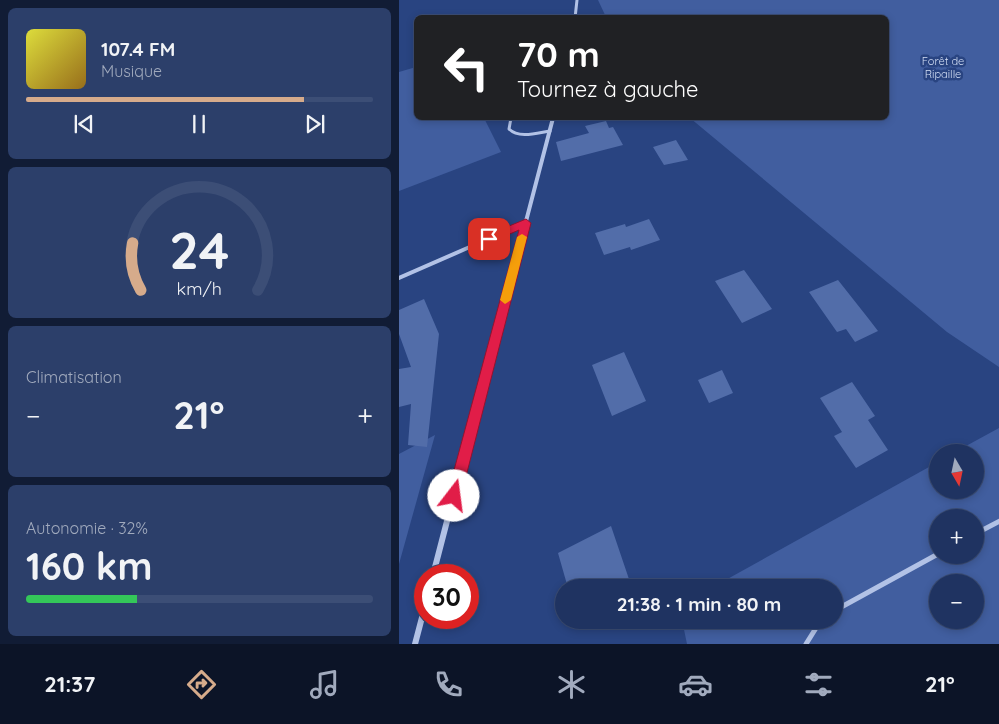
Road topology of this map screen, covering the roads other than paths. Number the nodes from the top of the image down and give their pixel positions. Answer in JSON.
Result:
{"nodes":[{"id":1,"x":577,"y":0,"type":"edge"},
{"id":2,"x":575,"y":15,"type":"edge"},
{"id":3,"x":511,"y":120,"type":"edge"},
{"id":4,"x":552,"y":120,"type":"edge"},
{"id":5,"x":549,"y":132,"type":"junction"},
{"id":6,"x":526,"y":223,"type":"junction"},
{"id":7,"x":399,"y":278,"type":"edge"},
{"id":8,"x":999,"y":521,"type":"edge"},
{"id":9,"x":984,"y":529,"type":"edge"},
{"id":10,"x":929,"y":559,"type":"edge"},
{"id":11,"x":436,"y":564,"type":"edge"},
{"id":12,"x":843,"y":606,"type":"edge"},
{"id":13,"x":419,"y":629,"type":"edge"},
{"id":14,"x":814,"y":629,"type":"edge"},
{"id":15,"x":415,"y":644,"type":"edge"},
{"id":16,"x":806,"y":644,"type":"edge"}],
"edges":[{"from":1,"to":2,"type":"street"},
{"from":3,"to":5,"type":"lane"},
{"from":4,"to":5,"type":"street"},
{"from":5,"to":6,"type":"street"},
{"from":6,"to":7,"type":"lane"},
{"from":6,"to":11,"type":"street"},
{"from":8,"to":9,"type":"lane"},
{"from":10,"to":12,"type":"lane"},
{"from":13,"to":15,"type":"street"},
{"from":14,"to":16,"type":"lane"}]}
